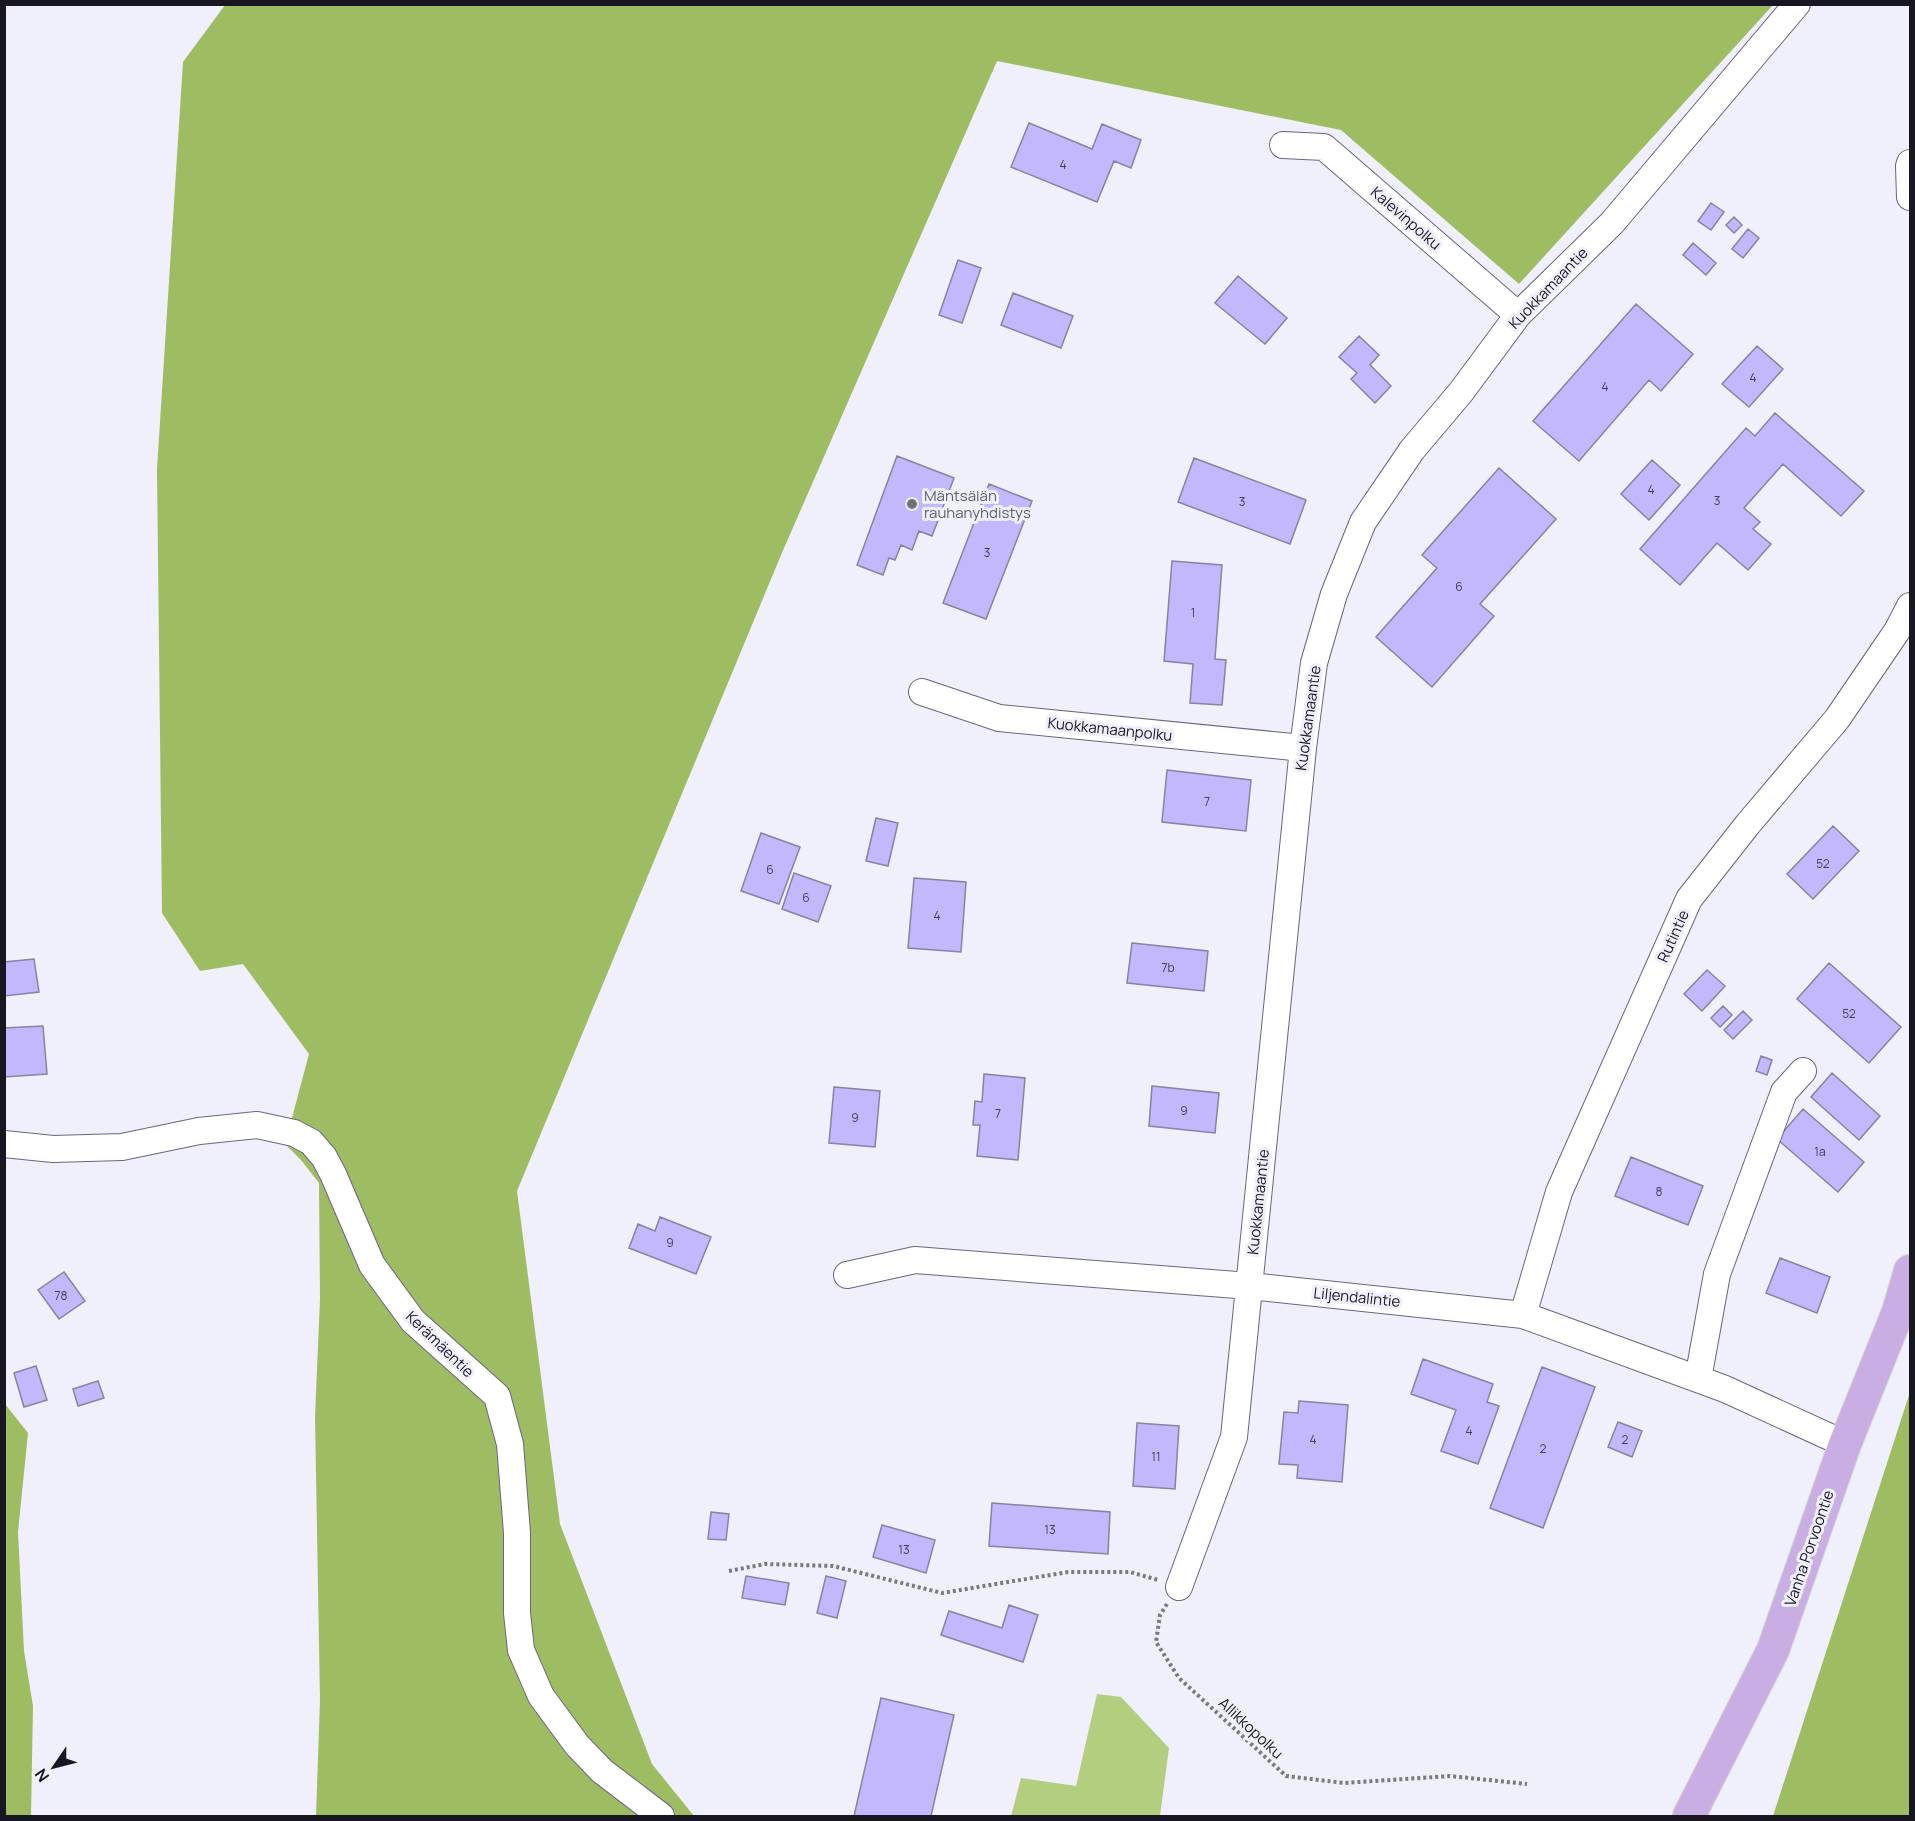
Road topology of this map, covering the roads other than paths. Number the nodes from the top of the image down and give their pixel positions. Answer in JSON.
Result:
{"nodes":[{"id":1,"x":1797,"y":4,"type":"edge"},
{"id":2,"x":1283,"y":145,"type":"dead end"},
{"id":3,"x":1911,"y":163,"type":"edge"},
{"id":4,"x":1911,"y":197,"type":"edge"},
{"id":5,"x":1518,"y":315,"type":"junction"},
{"id":6,"x":1911,"y":606,"type":"edge"},
{"id":7,"x":922,"y":692,"type":"dead end"},
{"id":8,"x":1303,"y":748,"type":"junction"},
{"id":9,"x":1803,"y":1071,"type":"dead end"},
{"id":10,"x":4,"y":1144,"type":"edge"},
{"id":11,"x":1911,"y":1271,"type":"edge"},
{"id":12,"x":847,"y":1275,"type":"dead end"},
{"id":13,"x":1250,"y":1286,"type":"junction"},
{"id":14,"x":1522,"y":1315,"type":"junction"},
{"id":15,"x":1698,"y":1379,"type":"junction"},
{"id":16,"x":1845,"y":1444,"type":"junction"},
{"id":17,"x":1179,"y":1587,"type":"road end"},
{"id":18,"x":661,"y":1816,"type":"edge"},
{"id":19,"x":1689,"y":1816,"type":"edge"}],
"edges":[{"from":1,"to":5,"type":"street","name":"Kuokkamaantie"},
{"from":2,"to":5,"type":"street","name":"Kalevinpolku"},
{"from":3,"to":4,"type":"street"},
{"from":5,"to":8,"type":"street","name":"Kuokkamaantie"},
{"from":6,"to":14,"type":"street","name":"Rutintie"},
{"from":7,"to":8,"type":"street","name":"Kuokkamaanpolku"},
{"from":8,"to":13,"type":"street","name":"Kuokkamaantie"},
{"from":9,"to":15,"type":"street"},
{"from":10,"to":18,"type":"street","name":"Kerämäentie"},
{"from":11,"to":16,"type":"main road","name":"Vanha Porvoontie"},
{"from":12,"to":13,"type":"street","name":"Liljendalintie"},
{"from":13,"to":14,"type":"street","name":"Liljendalintie"},
{"from":13,"to":17,"type":"street","name":"Kuokkamaantie"},
{"from":14,"to":15,"type":"street","name":"Liljendalintie"},
{"from":15,"to":16,"type":"street","name":"Liljendalintie"},
{"from":16,"to":19,"type":"main road","name":"Vanha Porvoontie"}]}
